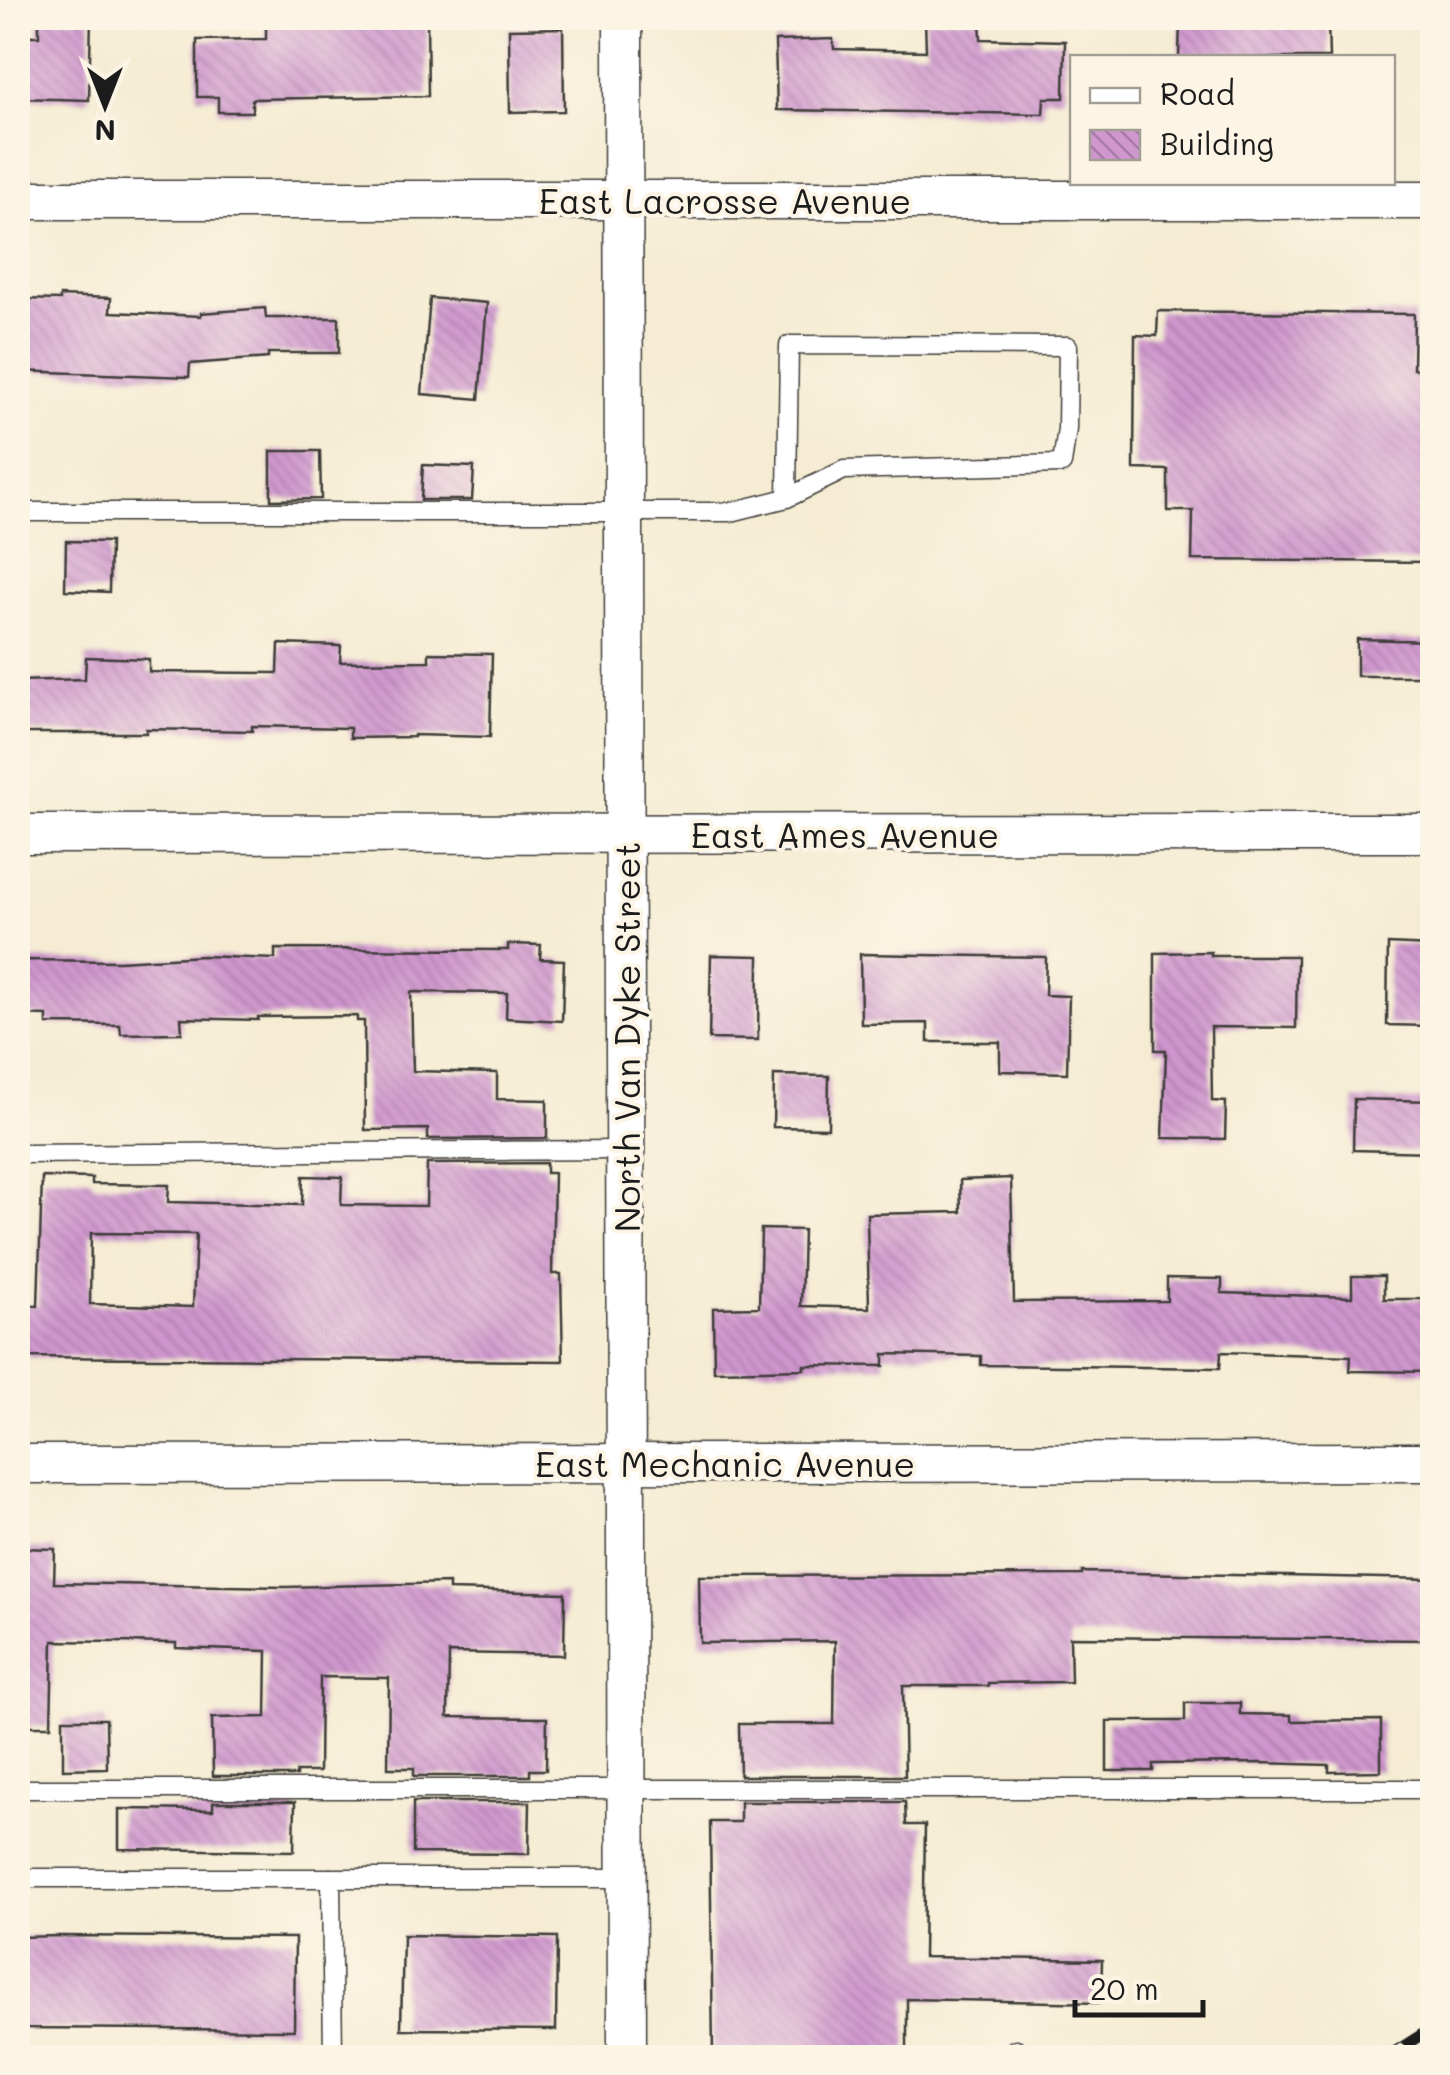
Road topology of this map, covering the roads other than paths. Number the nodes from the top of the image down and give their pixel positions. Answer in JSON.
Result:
{"nodes":[{"id":1,"x":624,"y":18,"type":"edge"},
{"id":2,"x":18,"y":200,"type":"edge"},
{"id":3,"x":625,"y":200,"type":"junction"},
{"id":4,"x":1432,"y":200,"type":"edge"},
{"id":5,"x":787,"y":498,"type":"junction"},
{"id":6,"x":625,"y":510,"type":"junction"},
{"id":7,"x":18,"y":512,"type":"edge"},
{"id":8,"x":1432,"y":833,"type":"edge"},
{"id":9,"x":18,"y":834,"type":"edge"},
{"id":10,"x":625,"y":834,"type":"junction"},
{"id":11,"x":626,"y":1150,"type":"junction"},
{"id":12,"x":18,"y":1154,"type":"edge"},
{"id":13,"x":1432,"y":1462,"type":"edge"},
{"id":14,"x":18,"y":1464,"type":"edge"},
{"id":15,"x":626,"y":1464,"type":"junction"},
{"id":16,"x":24,"y":1789,"type":"dead end"},
{"id":17,"x":1432,"y":1789,"type":"edge"},
{"id":18,"x":626,"y":1790,"type":"junction"},
{"id":19,"x":18,"y":1878,"type":"edge"},
{"id":20,"x":331,"y":1878,"type":"junction"},
{"id":21,"x":627,"y":1878,"type":"junction"},
{"id":22,"x":333,"y":2058,"type":"edge"},
{"id":23,"x":627,"y":2058,"type":"edge"}],
"edges":[{"from":1,"to":3,"type":"street","name":"North Van Dyke Street"},
{"from":2,"to":3,"type":"street","name":"East Lacrosse Avenue"},
{"from":3,"to":4,"type":"street","name":"East Lacrosse Avenue"},
{"from":3,"to":6,"type":"street","name":"North Van Dyke Street"},
{"from":5,"to":5,"type":"lane"},
{"from":5,"to":6,"type":"lane"},
{"from":6,"to":7,"type":"lane"},
{"from":6,"to":10,"type":"street","name":"North Van Dyke Street"},
{"from":8,"to":10,"type":"street","name":"East Ames Avenue"},
{"from":9,"to":10,"type":"street","name":"East Ames Avenue"},
{"from":10,"to":11,"type":"street","name":"North Van Dyke Street"},
{"from":11,"to":12,"type":"lane"},
{"from":11,"to":15,"type":"street","name":"North Van Dyke Street"},
{"from":13,"to":15,"type":"street","name":"East Mechanic Avenue"},
{"from":14,"to":15,"type":"street","name":"East Mechanic Avenue"},
{"from":15,"to":18,"type":"street","name":"North Van Dyke Street"},
{"from":16,"to":18,"type":"lane"},
{"from":17,"to":18,"type":"lane"},
{"from":18,"to":21,"type":"street","name":"North Van Dyke Street"},
{"from":19,"to":20,"type":"lane"},
{"from":20,"to":21,"type":"lane"},
{"from":20,"to":22,"type":"lane"},
{"from":21,"to":23,"type":"street","name":"North Van Dyke Street"}]}
